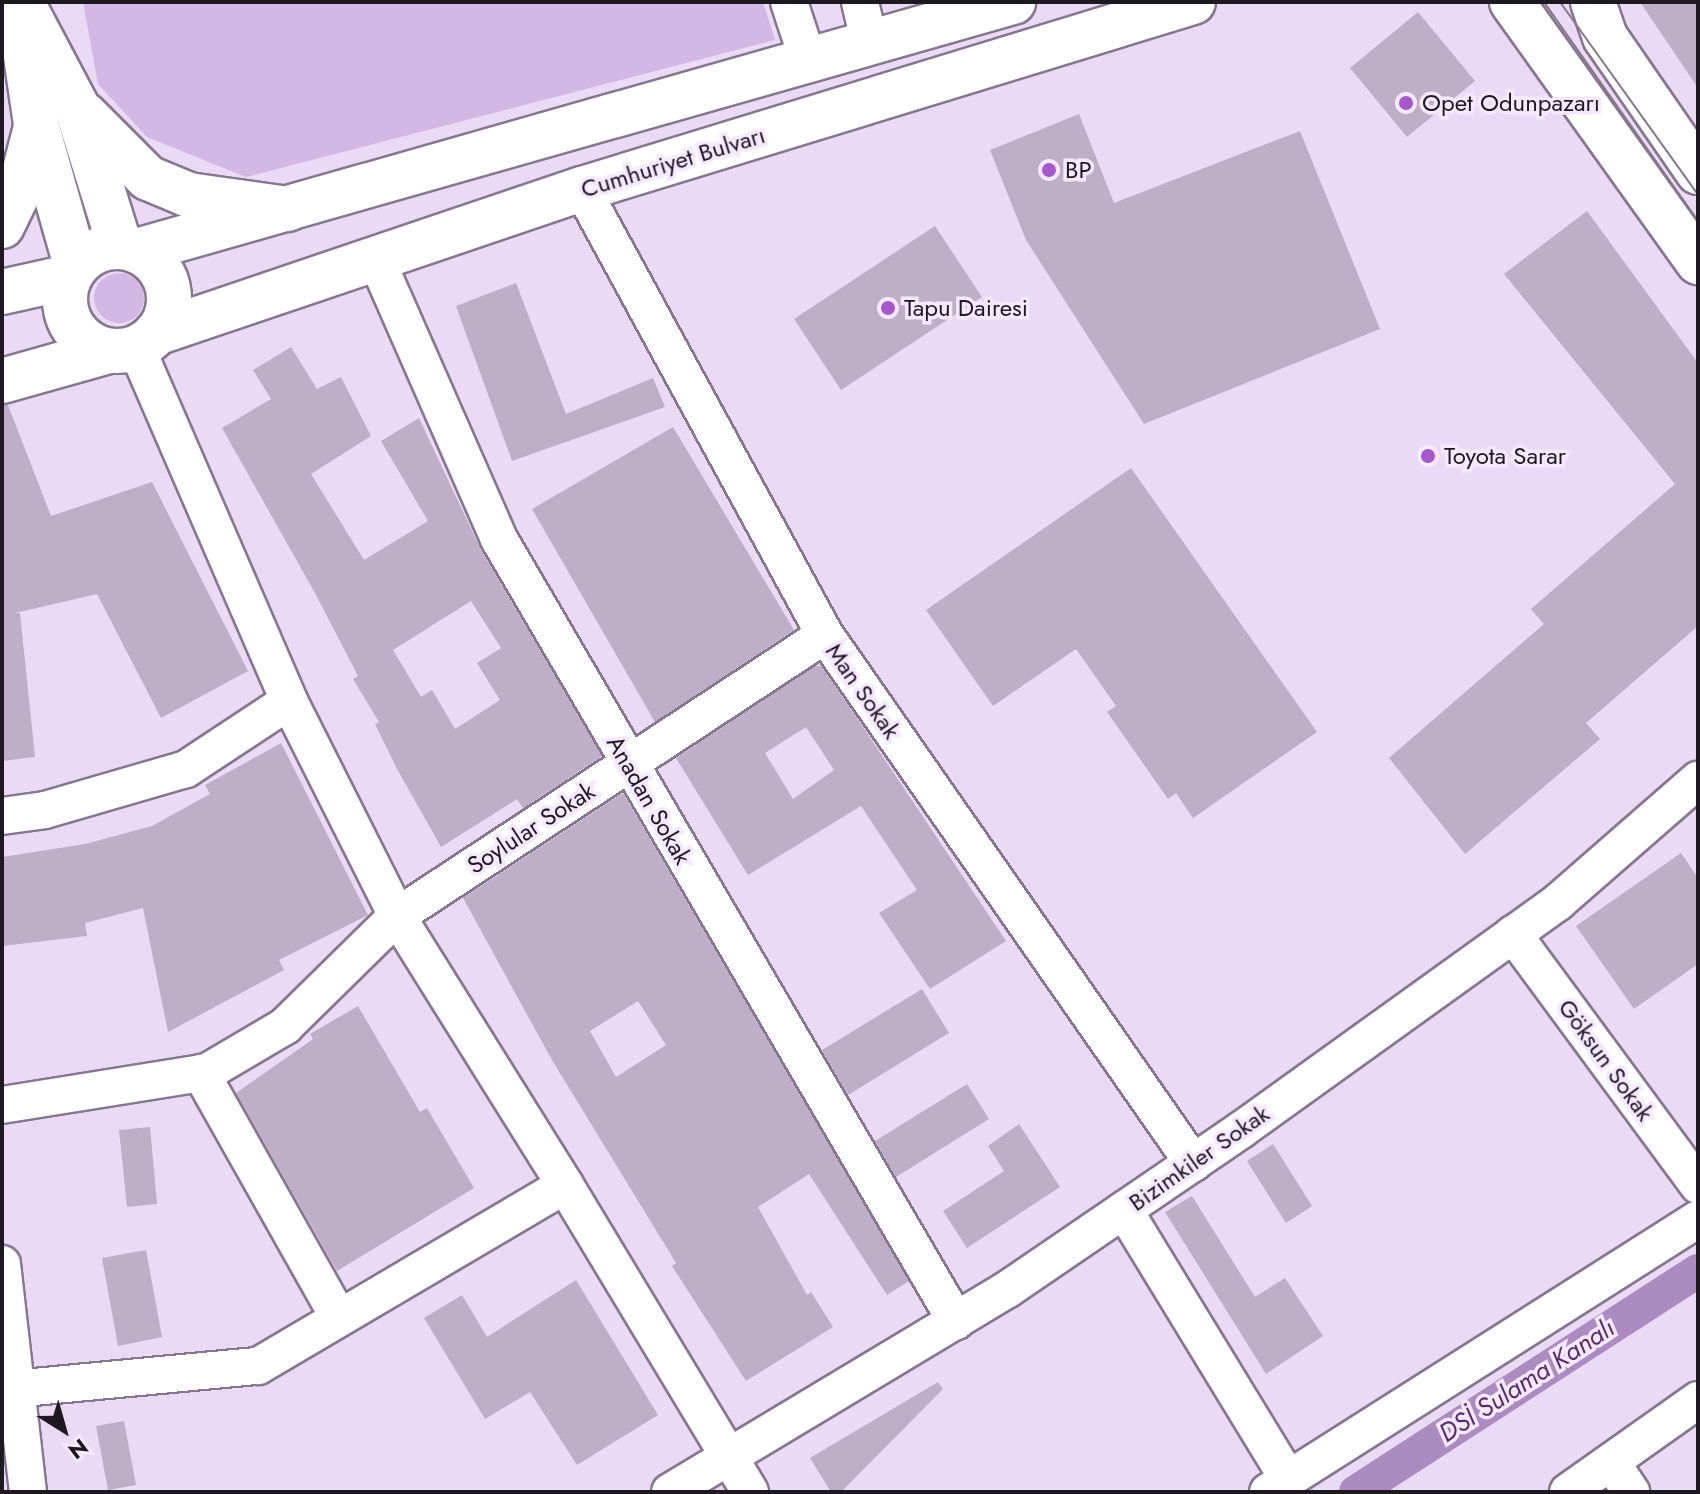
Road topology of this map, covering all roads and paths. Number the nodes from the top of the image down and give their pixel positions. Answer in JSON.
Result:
{"nodes":[{"id":1,"x":20,"y":2,"type":"edge"},
{"id":2,"x":789,"y":2,"type":"edge"},
{"id":3,"x":860,"y":2,"type":"edge"},
{"id":4,"x":1193,"y":2,"type":"edge"},
{"id":5,"x":1512,"y":2,"type":"edge"},
{"id":6,"x":1593,"y":2,"type":"edge"},
{"id":7,"x":1009,"y":3,"type":"edge"},
{"id":8,"x":956,"y":10,"type":"edge"},
{"id":9,"x":870,"y":45,"type":"junction"},
{"id":10,"x":809,"y":63,"type":"junction"},
{"id":11,"x":76,"y":105,"type":"junction"},
{"id":12,"x":36,"y":124,"type":"junction"},
{"id":13,"x":1698,"y":172,"type":"edge"},
{"id":14,"x":582,"y":189,"type":"junction"},
{"id":15,"x":288,"y":209,"type":"junction"},
{"id":16,"x":2,"y":226,"type":"edge"},
{"id":17,"x":129,"y":248,"type":"junction"},
{"id":18,"x":377,"y":261,"type":"junction"},
{"id":19,"x":1698,"y":262,"type":"edge"},
{"id":20,"x":72,"y":271,"type":"junction"},
{"id":21,"x":2,"y":292,"type":"edge"},
{"id":22,"x":134,"y":344,"type":"junction"},
{"id":23,"x":2,"y":381,"type":"edge"},
{"id":24,"x":825,"y":635,"type":"junction"},
{"id":25,"x":289,"y":701,"type":"junction"},
{"id":26,"x":628,"y":765,"type":"junction"},
{"id":27,"x":1698,"y":780,"type":"edge"},
{"id":28,"x":2,"y":816,"type":"edge"},
{"id":29,"x":397,"y":916,"type":"junction"},
{"id":30,"x":1513,"y":934,"type":"junction"},
{"id":31,"x":201,"y":1073,"type":"junction"},
{"id":32,"x":2,"y":1105,"type":"edge"},
{"id":33,"x":1193,"y":1163,"type":"junction"},
{"id":34,"x":565,"y":1185,"type":"junction"},
{"id":35,"x":1698,"y":1185,"type":"edge"},
{"id":36,"x":1124,"y":1210,"type":"junction"},
{"id":37,"x":1698,"y":1219,"type":"edge"},
{"id":38,"x":2,"y":1264,"type":"edge"},
{"id":39,"x":339,"y":1318,"type":"junction"},
{"id":40,"x":956,"y":1321,"type":"junction"},
{"id":41,"x":9,"y":1389,"type":"edge"},
{"id":42,"x":1698,"y":1400,"type":"edge"},
{"id":43,"x":731,"y":1456,"type":"junction"},
{"id":44,"x":1611,"y":1462,"type":"junction"},
{"id":45,"x":1278,"y":1486,"type":"edge"},
{"id":46,"x":28,"y":1492,"type":"edge"},
{"id":47,"x":670,"y":1492,"type":"edge"},
{"id":48,"x":750,"y":1492,"type":"edge"},
{"id":49,"x":1568,"y":1492,"type":"edge"},
{"id":50,"x":1631,"y":1492,"type":"edge"}],
"edges":[{"from":1,"to":11,"type":"main road"},
{"from":1,"to":12,"type":"main road"},
{"from":2,"to":10,"type":"street"},
{"from":3,"to":9,"type":"street"},
{"from":4,"to":14,"type":"main road","name":"Cumhuriyet Bulvarı"},
{"from":5,"to":19,"type":"main road"},
{"from":6,"to":13,"type":"main road"},
{"from":7,"to":8,"type":"main road"},
{"from":8,"to":9,"type":"main road"},
{"from":9,"to":10,"type":"main road"},
{"from":10,"to":15,"type":"main road"},
{"from":11,"to":15,"type":"main road"},
{"from":11,"to":17,"type":"main road"},
{"from":12,"to":16,"type":"main road"},
{"from":12,"to":20,"type":"main road"},
{"from":14,"to":18,"type":"main road","name":"Cumhuriyet Bulvarı"},
{"from":14,"to":24,"type":"street","name":"Man Sokak"},
{"from":15,"to":17,"type":"main road"},
{"from":17,"to":20,"type":"main road"},
{"from":17,"to":22,"type":"main road"},
{"from":18,"to":22,"type":"main road","name":"Cumhuriyet Bulvarı"},
{"from":18,"to":26,"type":"street","name":"Anadan Sokak"},
{"from":20,"to":21,"type":"main road"},
{"from":20,"to":22,"type":"main road"},
{"from":22,"to":23,"type":"main road","name":"Cumhuriyet Bulvarı"},
{"from":22,"to":25,"type":"street"},
{"from":24,"to":26,"type":"street","name":"Soylular Sokak"},
{"from":24,"to":33,"type":"street","name":"Man Sokak"},
{"from":25,"to":28,"type":"street"},
{"from":25,"to":29,"type":"street"},
{"from":26,"to":29,"type":"street","name":"Soylular Sokak"},
{"from":26,"to":40,"type":"street","name":"Anadan Sokak"},
{"from":27,"to":30,"type":"street","name":"Bizimkiler Sokak"},
{"from":29,"to":31,"type":"street","name":"Soylular Sokak"},
{"from":29,"to":34,"type":"street"},
{"from":30,"to":33,"type":"street","name":"Bizimkiler Sokak"},
{"from":30,"to":35,"type":"street","name":"Göksun Sokak"},
{"from":31,"to":32,"type":"street"},
{"from":31,"to":39,"type":"street"},
{"from":33,"to":36,"type":"street","name":"Bizimkiler Sokak"},
{"from":34,"to":39,"type":"street"},
{"from":34,"to":43,"type":"street"},
{"from":36,"to":40,"type":"street","name":"Bizimkiler Sokak"},
{"from":36,"to":45,"type":"street"},
{"from":37,"to":45,"type":"street"},
{"from":38,"to":41,"type":"street"},
{"from":39,"to":41,"type":"street"},
{"from":40,"to":43,"type":"street","name":"Bizimkiler Sokak"},
{"from":41,"to":46,"type":"street"},
{"from":42,"to":44,"type":"street"},
{"from":43,"to":47,"type":"street","name":"Bizimkiler Sokak"},
{"from":43,"to":48,"type":"street"},
{"from":44,"to":49,"type":"street"},
{"from":44,"to":50,"type":"street"}]}
